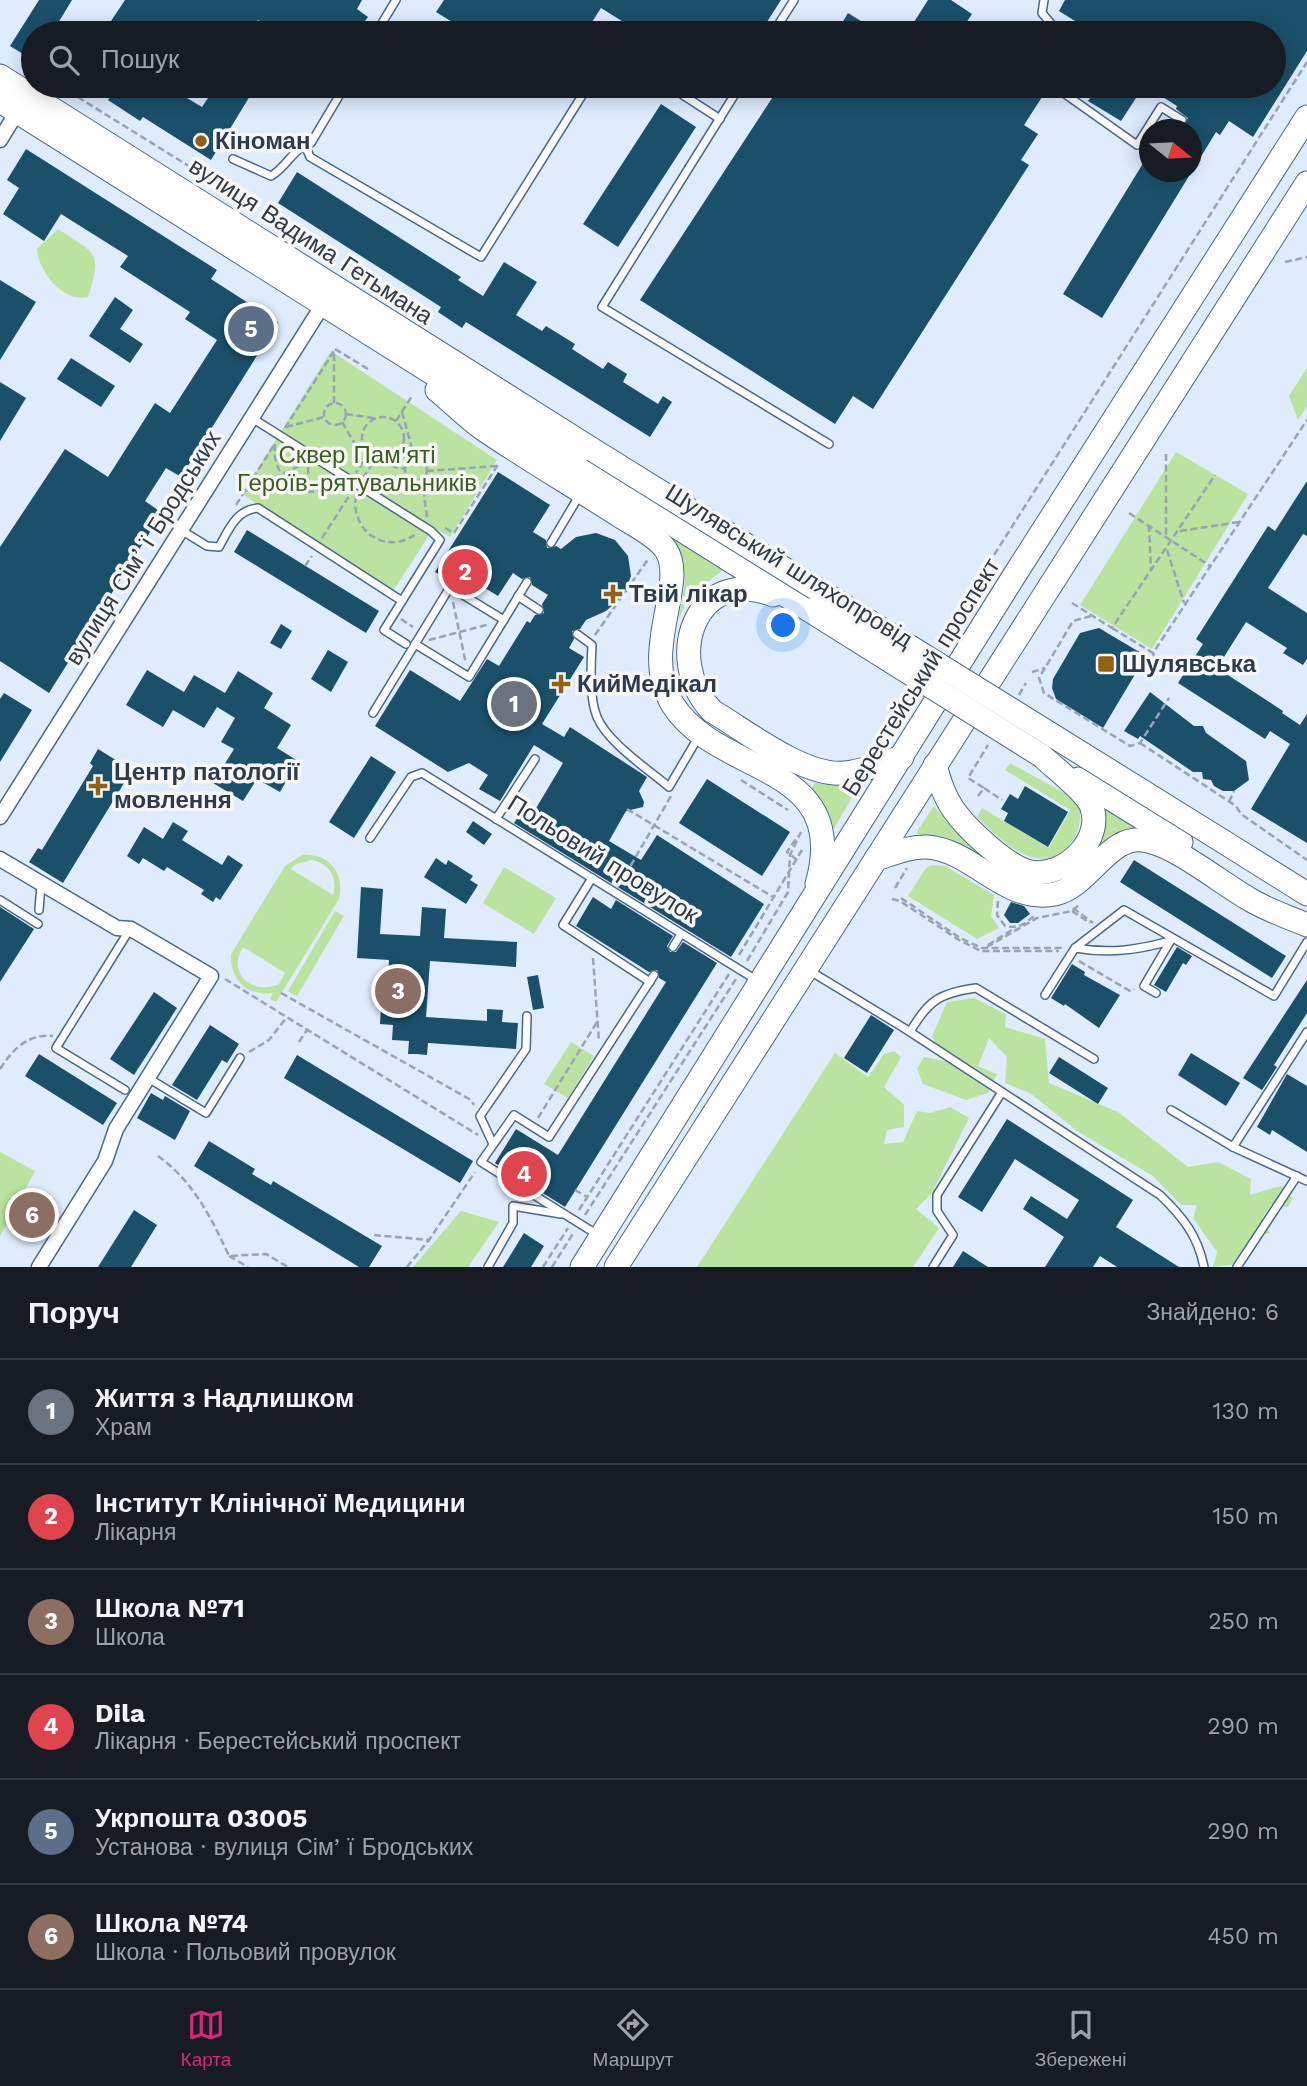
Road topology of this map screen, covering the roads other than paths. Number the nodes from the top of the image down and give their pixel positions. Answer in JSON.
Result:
{"nodes":[{"id":1,"x":396,"y":0,"type":"edge"},
{"id":2,"x":794,"y":0,"type":"edge"},
{"id":3,"x":1044,"y":0,"type":"edge"},
{"id":4,"x":383,"y":21,"type":"edge"},
{"id":5,"x":781,"y":21,"type":"edge"},
{"id":6,"x":1049,"y":21,"type":"edge"},
{"id":7,"x":0,"y":76,"type":"edge"},
{"id":8,"x":21,"y":90,"type":"edge"},
{"id":9,"x":34,"y":98,"type":"edge"},
{"id":10,"x":338,"y":98,"type":"edge"},
{"id":11,"x":580,"y":98,"type":"edge"},
{"id":12,"x":688,"y":98,"type":"edge"},
{"id":13,"x":732,"y":98,"type":"edge"},
{"id":14,"x":1071,"y":98,"type":"edge"},
{"id":15,"x":9,"y":107,"type":"edge"},
{"id":16,"x":1307,"y":117,"type":"edge"},
{"id":17,"x":720,"y":118,"type":"junction"},
{"id":18,"x":1154,"y":119,"type":"edge"},
{"id":19,"x":1180,"y":119,"type":"edge"},
{"id":20,"x":0,"y":140,"type":"edge"},
{"id":21,"x":1139,"y":143,"type":"edge"},
{"id":22,"x":305,"y":145,"type":"junction"},
{"id":23,"x":233,"y":159,"type":"dead end"},
{"id":24,"x":1307,"y":183,"type":"edge"},
{"id":25,"x":324,"y":303,"type":"junction"},
{"id":26,"x":385,"y":344,"type":"junction"},
{"id":27,"x":252,"y":418,"type":"junction"},
{"id":28,"x":829,"y":444,"type":"dead end"},
{"id":29,"x":588,"y":459,"type":"junction"},
{"id":30,"x":582,"y":492,"type":"junction"},
{"id":31,"x":181,"y":530,"type":"junction"},
{"id":32,"x":551,"y":543,"type":"dead end"},
{"id":33,"x":527,"y":582,"type":"dead end"},
{"id":34,"x":518,"y":596,"type":"junction"},
{"id":35,"x":402,"y":601,"type":"junction"},
{"id":36,"x":538,"y":610,"type":"dead end"},
{"id":37,"x":809,"y":610,"type":"junction"},
{"id":38,"x":503,"y":620,"type":"junction"},
{"id":39,"x":577,"y":634,"type":"dead end"},
{"id":40,"x":415,"y":644,"type":"junction"},
{"id":41,"x":406,"y":645,"type":"dead end"},
{"id":42,"x":373,"y":713,"type":"dead end"},
{"id":43,"x":701,"y":732,"type":"junction"},
{"id":44,"x":1042,"y":755,"type":"junction"},
{"id":45,"x":902,"y":757,"type":"junction"},
{"id":46,"x":535,"y":759,"type":"dead end"},
{"id":47,"x":935,"y":765,"type":"junction"},
{"id":48,"x":0,"y":817,"type":"edge"},
{"id":49,"x":496,"y":819,"type":"junction"},
{"id":50,"x":370,"y":838,"type":"dead end"},
{"id":51,"x":0,"y":859,"type":"edge"},
{"id":52,"x":876,"y":859,"type":"junction"},
{"id":53,"x":592,"y":878,"type":"junction"},
{"id":54,"x":41,"y":885,"type":"junction"},
{"id":55,"x":1307,"y":894,"type":"edge"},
{"id":56,"x":0,"y":900,"type":"edge"},
{"id":57,"x":811,"y":903,"type":"junction"},
{"id":58,"x":39,"y":910,"type":"dead end"},
{"id":59,"x":38,"y":924,"type":"dead end"},
{"id":60,"x":1307,"y":924,"type":"edge"},
{"id":61,"x":131,"y":929,"type":"junction"},
{"id":62,"x":681,"y":934,"type":"junction"},
{"id":63,"x":1172,"y":938,"type":"junction"},
{"id":64,"x":1307,"y":942,"type":"edge"},
{"id":65,"x":673,"y":947,"type":"dead end"},
{"id":66,"x":1073,"y":952,"type":"junction"},
{"id":67,"x":807,"y":969,"type":"junction"},
{"id":68,"x":751,"y":977,"type":"junction"},
{"id":69,"x":1156,"y":993,"type":"dead end"},
{"id":70,"x":1045,"y":995,"type":"dead end"},
{"id":71,"x":527,"y":1016,"type":"dead end"},
{"id":72,"x":910,"y":1032,"type":"junction"},
{"id":73,"x":1307,"y":1032,"type":"edge"},
{"id":74,"x":240,"y":1058,"type":"road end"},
{"id":75,"x":1094,"y":1059,"type":"dead end"},
{"id":76,"x":148,"y":1078,"type":"junction"},
{"id":77,"x":125,"y":1090,"type":"dead end"},
{"id":78,"x":1002,"y":1092,"type":"junction"},
{"id":79,"x":1171,"y":1110,"type":"dead end"},
{"id":80,"x":493,"y":1144,"type":"junction"},
{"id":81,"x":1233,"y":1147,"type":"junction"},
{"id":82,"x":1297,"y":1176,"type":"junction"},
{"id":83,"x":1307,"y":1181,"type":"edge"},
{"id":84,"x":565,"y":1215,"type":"junction"},
{"id":85,"x":601,"y":1238,"type":"junction"},
{"id":86,"x":39,"y":1267,"type":"edge"},
{"id":87,"x":488,"y":1267,"type":"edge"},
{"id":88,"x":582,"y":1267,"type":"edge"},
{"id":89,"x":616,"y":1267,"type":"edge"},
{"id":90,"x":933,"y":1267,"type":"edge"},
{"id":91,"x":1204,"y":1267,"type":"edge"},
{"id":92,"x":1237,"y":1267,"type":"edge"}],
"edges":[{"from":1,"to":4,"type":"lane"},
{"from":2,"to":5,"type":"lane"},
{"from":3,"to":6,"type":"lane"},
{"from":7,"to":8,"type":"main road","name":"вулиця Вадима Гетьмана"},
{"from":9,"to":29,"type":"main road","name":"вулиця Вадима Гетьмана"},
{"from":10,"to":22,"type":"lane"},
{"from":11,"to":22,"type":"lane"},
{"from":12,"to":17,"type":"lane"},
{"from":13,"to":17,"type":"lane"},
{"from":14,"to":21,"type":"lane"},
{"from":15,"to":20,"type":"street"},
{"from":15,"to":25,"type":"main road","name":"вулиця Вадима Гетьмана"},
{"from":16,"to":45,"type":"main road","name":"Берестейський проспект"},
{"from":17,"to":28,"type":"lane"},
{"from":18,"to":19,"type":"lane"},
{"from":22,"to":23,"type":"lane"},
{"from":24,"to":47,"type":"main road"},
{"from":25,"to":26,"type":"main road","name":"вулиця Вадима Гетьмана"},
{"from":25,"to":27,"type":"street","name":"вулиця Сімʼї Бродських"},
{"from":26,"to":29,"type":"main road","name":"вулиця Вадима Гетьмана"},
{"from":26,"to":30,"type":"main road"},
{"from":27,"to":31,"type":"street","name":"вулиця Сімʼї Бродських"},
{"from":27,"to":35,"type":"lane"},
{"from":29,"to":37,"type":"main road","name":"Шулявський шляхопровід"},
{"from":29,"to":55,"type":"main road","name":"Шулявський шляхопровід","bridge":true},
{"from":30,"to":32,"type":"lane"},
{"from":30,"to":43,"type":"main road"},
{"from":31,"to":35,"type":"lane"},
{"from":31,"to":48,"type":"street","name":"вулиця Сімʼї Бродських"},
{"from":33,"to":34,"type":"lane"},
{"from":34,"to":36,"type":"lane"},
{"from":34,"to":38,"type":"lane"},
{"from":35,"to":41,"type":"lane"},
{"from":37,"to":44,"type":"main road","name":"Шулявський шляхопровід","bridge":true},
{"from":37,"to":45,"type":"main road"},
{"from":38,"to":40,"type":"lane"},
{"from":38,"to":40,"type":"lane"},
{"from":39,"to":43,"type":"lane"},
{"from":40,"to":42,"type":"lane"},
{"from":43,"to":57,"type":"main road"},
{"from":44,"to":47,"type":"main road"},
{"from":44,"to":60,"type":"main road","name":"Шулявський шляхопровід"},
{"from":45,"to":57,"type":"main road","name":"Берестейський проспект"},
{"from":46,"to":49,"type":"lane"},
{"from":47,"to":52,"type":"main road"},
{"from":49,"to":50,"type":"lane","name":"Польовий провулок"},
{"from":49,"to":53,"type":"lane","name":"Польовий провулок"},
{"from":51,"to":54,"type":"street"},
{"from":52,"to":60,"type":"main road"},
{"from":52,"to":67,"type":"main road"},
{"from":53,"to":62,"type":"lane","name":"Польовий провулок"},
{"from":53,"to":80,"type":"lane"},
{"from":54,"to":58,"type":"lane"},
{"from":54,"to":61,"type":"street"},
{"from":56,"to":59,"type":"lane"},
{"from":57,"to":68,"type":"main road","name":"Берестейський проспект"},
{"from":61,"to":76,"type":"street"},
{"from":61,"to":77,"type":"lane"},
{"from":62,"to":65,"type":"lane"},
{"from":62,"to":68,"type":"lane","name":"Польовий провулок"},
{"from":63,"to":64,"type":"lane"},
{"from":63,"to":66,"type":"lane"},
{"from":63,"to":66,"type":"lane"},
{"from":63,"to":69,"type":"lane"},
{"from":66,"to":70,"type":"lane"},
{"from":67,"to":72,"type":"lane"},
{"from":67,"to":89,"type":"main road"},
{"from":68,"to":85,"type":"main road","name":"Берестейський проспект"},
{"from":71,"to":80,"type":"lane"},
{"from":72,"to":75,"type":"lane"},
{"from":72,"to":78,"type":"lane"},
{"from":73,"to":81,"type":"lane"},
{"from":74,"to":76,"type":"lane"},
{"from":76,"to":86,"type":"street"},
{"from":78,"to":90,"type":"lane"},
{"from":78,"to":91,"type":"lane"},
{"from":79,"to":81,"type":"lane"},
{"from":80,"to":84,"type":"lane"},
{"from":81,"to":82,"type":"lane"},
{"from":82,"to":83,"type":"lane"},
{"from":82,"to":92,"type":"lane"},
{"from":84,"to":85,"type":"lane"},
{"from":84,"to":87,"type":"lane"},
{"from":85,"to":88,"type":"main road","name":"Берестейський проспект"}]}
